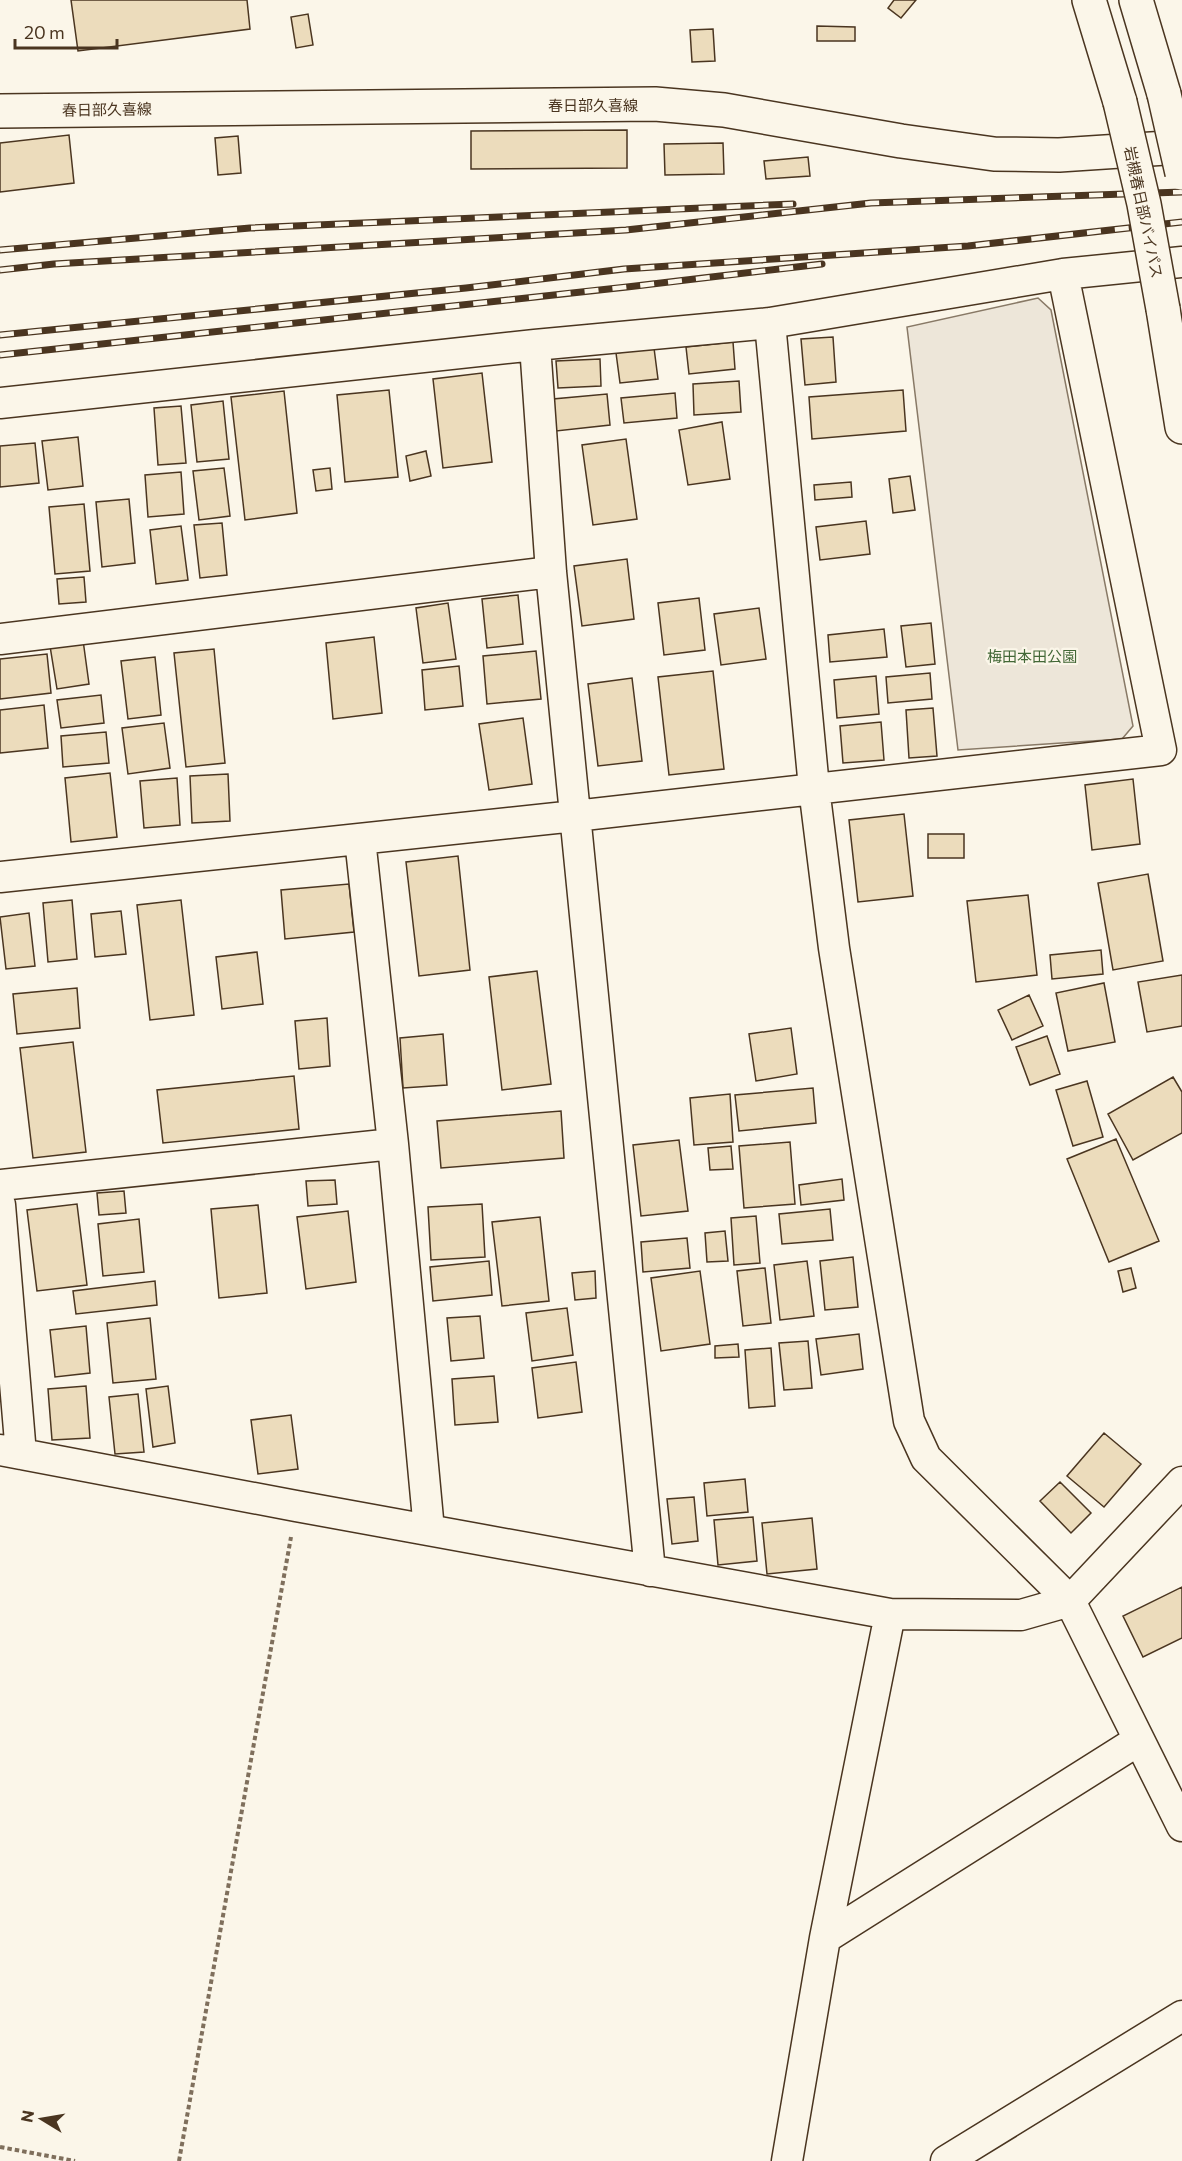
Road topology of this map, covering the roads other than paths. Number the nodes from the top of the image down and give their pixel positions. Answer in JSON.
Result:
{"nodes":[{"id":1,"x":1089,"y":0,"type":"edge"},
{"id":2,"x":1136,"y":0,"type":"edge"},
{"id":3,"x":0,"y":111,"type":"edge"},
{"id":4,"x":1182,"y":147,"type":"edge"},
{"id":5,"x":1182,"y":173,"type":"edge"},
{"id":6,"x":1182,"y":262,"type":"edge"},
{"id":7,"x":1063,"y":274,"type":"junction"},
{"id":8,"x":770,"y":323,"type":"junction"},
{"id":9,"x":535,"y":345,"type":"junction"},
{"id":10,"x":0,"y":403,"type":"edge"},
{"id":11,"x":1182,"y":426,"type":"edge"},
{"id":12,"x":551,"y":572,"type":"junction"},
{"id":13,"x":0,"y":639,"type":"edge"},
{"id":14,"x":814,"y":788,"type":"junction"},
{"id":15,"x":575,"y":816,"type":"junction"},
{"id":16,"x":360,"y":839,"type":"junction"},
{"id":17,"x":0,"y":877,"type":"edge"},
{"id":18,"x":393,"y":1144,"type":"junction"},
{"id":19,"x":0,"y":1185,"type":"edge"},
{"id":20,"x":0,"y":1206,"type":"edge"},
{"id":21,"x":11,"y":1452,"type":"edge"},
{"id":22,"x":1182,"y":1482,"type":"edge"},
{"id":23,"x":429,"y":1530,"type":"junction"},
{"id":24,"x":650,"y":1572,"type":"junction"},
{"id":25,"x":1070,"y":1601,"type":"junction"},
{"id":26,"x":890,"y":1614,"type":"junction"},
{"id":27,"x":1139,"y":1740,"type":"junction"},
{"id":28,"x":1182,"y":1826,"type":"edge"},
{"id":29,"x":825,"y":1938,"type":"junction"},
{"id":30,"x":1182,"y":2016,"type":"edge"},
{"id":31,"x":787,"y":2161,"type":"edge"},
{"id":32,"x":946,"y":2161,"type":"edge"}],
"edges":[{"from":1,"to":11,"type":"main road","name":"岩槻春日部バイパス","bridge":true},
{"from":2,"to":5,"type":"main road","bridge":true},
{"from":3,"to":4,"type":"main road","name":"春日部久喜線"},
{"from":6,"to":7,"type":"street"},
{"from":7,"to":8,"type":"street"},
{"from":7,"to":14,"type":"street"},
{"from":8,"to":9,"type":"street"},
{"from":8,"to":14,"type":"street"},
{"from":9,"to":10,"type":"street"},
{"from":9,"to":12,"type":"street"},
{"from":12,"to":13,"type":"street"},
{"from":12,"to":15,"type":"street"},
{"from":14,"to":15,"type":"street"},
{"from":14,"to":25,"type":"street"},
{"from":15,"to":16,"type":"street"},
{"from":15,"to":24,"type":"street"},
{"from":16,"to":17,"type":"street"},
{"from":16,"to":18,"type":"street"},
{"from":18,"to":19,"type":"street"},
{"from":18,"to":23,"type":"street"},
{"from":20,"to":21,"type":"street"},
{"from":21,"to":23,"type":"street"},
{"from":22,"to":25,"type":"street"},
{"from":23,"to":24,"type":"street"},
{"from":24,"to":26,"type":"street"},
{"from":25,"to":26,"type":"street"},
{"from":25,"to":27,"type":"street"},
{"from":26,"to":29,"type":"street"},
{"from":27,"to":28,"type":"street"},
{"from":27,"to":29,"type":"street"},
{"from":29,"to":31,"type":"street"},
{"from":30,"to":32,"type":"street"}]}
